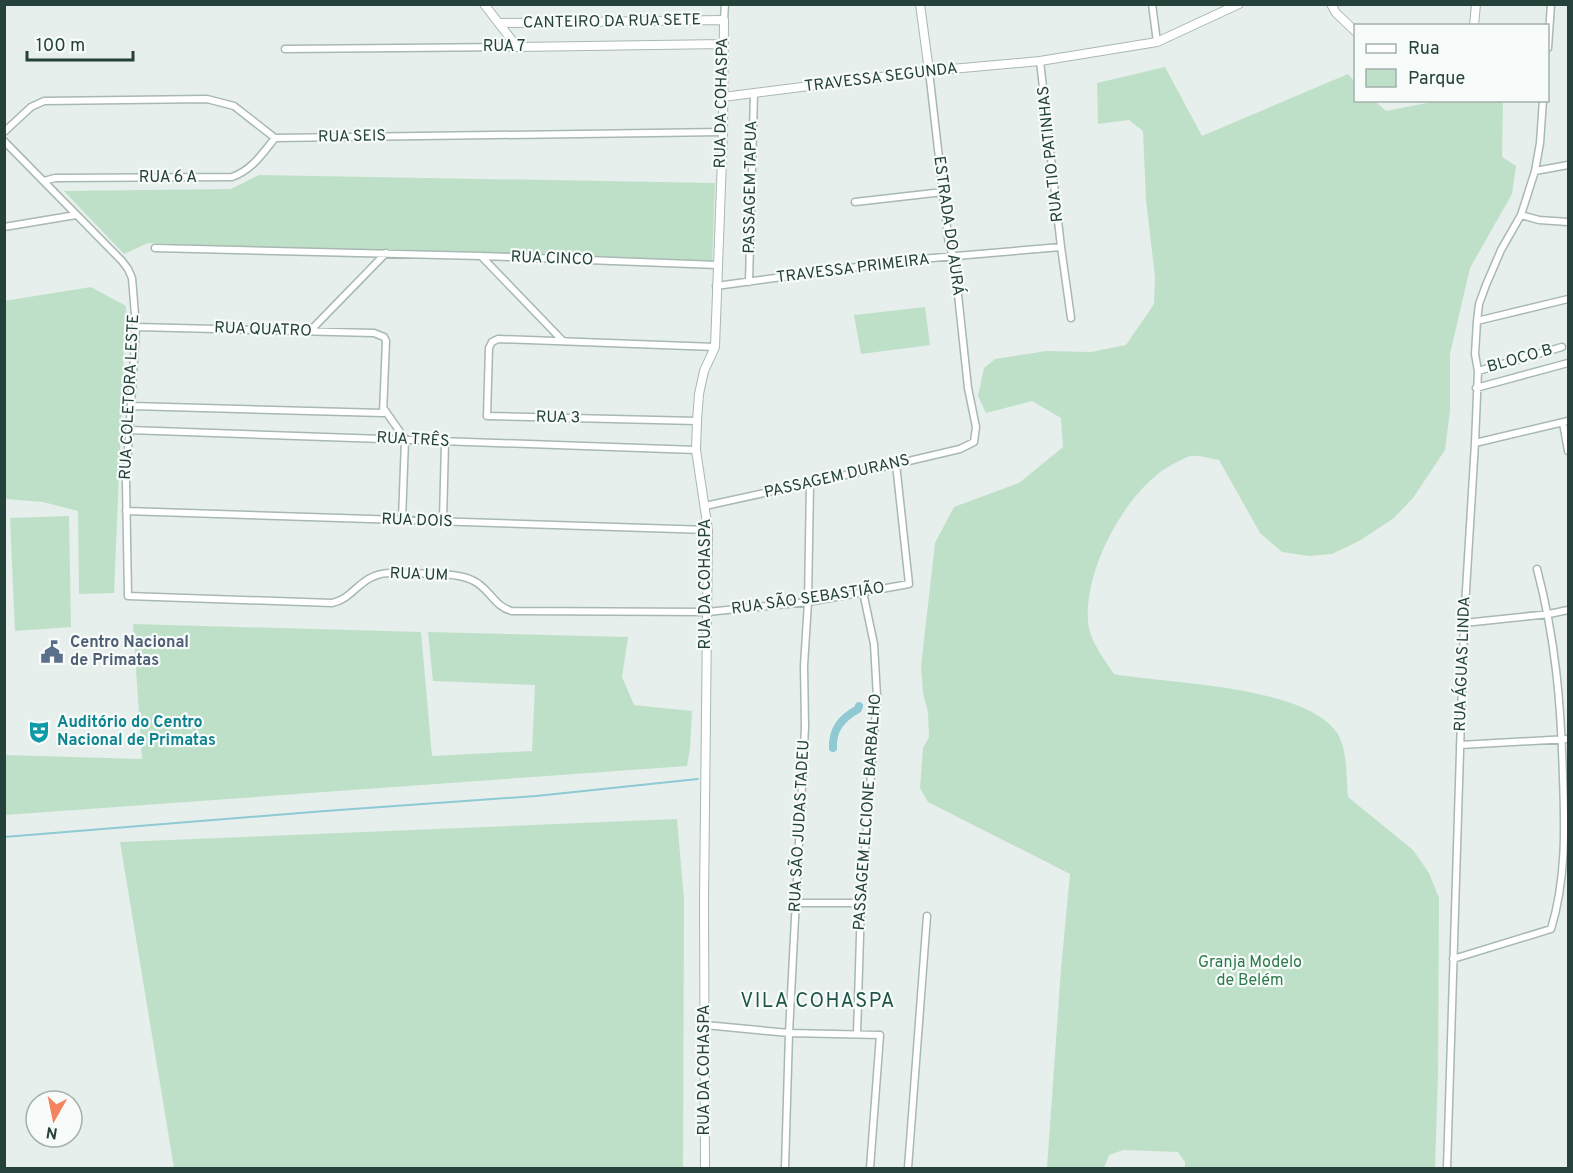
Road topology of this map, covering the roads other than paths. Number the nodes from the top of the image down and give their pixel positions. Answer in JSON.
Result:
{"nodes":[{"id":1,"x":484,"y":4,"type":"edge"},
{"id":2,"x":725,"y":4,"type":"edge"},
{"id":3,"x":920,"y":4,"type":"edge"},
{"id":4,"x":1152,"y":4,"type":"edge"},
{"id":5,"x":1239,"y":4,"type":"edge"},
{"id":6,"x":1331,"y":4,"type":"edge"},
{"id":7,"x":1476,"y":4,"type":"edge"},
{"id":8,"x":1551,"y":4,"type":"edge"},
{"id":9,"x":724,"y":20,"type":"junction"},
{"id":10,"x":499,"y":23,"type":"junction"},
{"id":11,"x":1474,"y":24,"type":"edge"},
{"id":12,"x":1354,"y":30,"type":"edge"},
{"id":13,"x":1549,"y":33,"type":"edge"},
{"id":14,"x":1157,"y":42,"type":"junction"},
{"id":15,"x":724,"y":44,"type":"junction"},
{"id":16,"x":517,"y":47,"type":"junction"},
{"id":17,"x":285,"y":49,"type":"dead end"},
{"id":18,"x":1040,"y":61,"type":"junction"},
{"id":19,"x":929,"y":72,"type":"junction"},
{"id":20,"x":754,"y":93,"type":"junction"},
{"id":21,"x":723,"y":97,"type":"junction"},
{"id":22,"x":1543,"y":102,"type":"edge"},
{"id":23,"x":4,"y":132,"type":"edge"},
{"id":24,"x":723,"y":132,"type":"junction"},
{"id":25,"x":275,"y":138,"type":"junction"},
{"id":26,"x":4,"y":141,"type":"edge"},
{"id":27,"x":1569,"y":165,"type":"edge"},
{"id":28,"x":1535,"y":171,"type":"junction"},
{"id":29,"x":44,"y":181,"type":"junction"},
{"id":30,"x":943,"y":192,"type":"junction"},
{"id":31,"x":855,"y":202,"type":"dead end"},
{"id":32,"x":76,"y":215,"type":"junction"},
{"id":33,"x":1521,"y":215,"type":"junction"},
{"id":34,"x":1569,"y":222,"type":"edge"},
{"id":35,"x":4,"y":226,"type":"edge"},
{"id":36,"x":1061,"y":247,"type":"junction"},
{"id":37,"x":155,"y":248,"type":"dead end"},
{"id":38,"x":386,"y":254,"type":"junction"},
{"id":39,"x":481,"y":256,"type":"junction"},
{"id":40,"x":954,"y":257,"type":"junction"},
{"id":41,"x":718,"y":265,"type":"junction"},
{"id":42,"x":749,"y":282,"type":"junction"},
{"id":43,"x":716,"y":286,"type":"junction"},
{"id":44,"x":1569,"y":299,"type":"edge"},
{"id":45,"x":1071,"y":318,"type":"dead end"},
{"id":46,"x":1477,"y":321,"type":"junction"},
{"id":47,"x":136,"y":327,"type":"junction"},
{"id":48,"x":309,"y":332,"type":"junction"},
{"id":49,"x":562,"y":340,"type":"junction"},
{"id":50,"x":1562,"y":346,"type":"dead end"},
{"id":51,"x":715,"y":347,"type":"junction"},
{"id":52,"x":1569,"y":363,"type":"edge"},
{"id":53,"x":1478,"y":371,"type":"junction"},
{"id":54,"x":1476,"y":388,"type":"junction"},
{"id":55,"x":132,"y":406,"type":"junction"},
{"id":56,"x":383,"y":408,"type":"junction"},
{"id":57,"x":697,"y":421,"type":"junction"},
{"id":58,"x":1566,"y":422,"type":"edge"},
{"id":59,"x":129,"y":430,"type":"junction"},
{"id":60,"x":405,"y":439,"type":"junction"},
{"id":61,"x":445,"y":442,"type":"junction"},
{"id":62,"x":1475,"y":443,"type":"junction"},
{"id":63,"x":969,"y":445,"type":"joint"},
{"id":64,"x":696,"y":450,"type":"junction"},
{"id":65,"x":1569,"y":451,"type":"edge"},
{"id":66,"x":896,"y":464,"type":"junction"},
{"id":67,"x":810,"y":484,"type":"junction"},
{"id":68,"x":705,"y":506,"type":"junction"},
{"id":69,"x":126,"y":511,"type":"junction"},
{"id":70,"x":402,"y":520,"type":"junction"},
{"id":71,"x":443,"y":521,"type":"junction"},
{"id":72,"x":708,"y":530,"type":"junction"},
{"id":73,"x":1537,"y":569,"type":"dead end"},
{"id":74,"x":863,"y":592,"type":"junction"},
{"id":75,"x":128,"y":596,"type":"joint"},
{"id":76,"x":808,"y":602,"type":"junction"},
{"id":77,"x":1569,"y":610,"type":"edge"},
{"id":78,"x":707,"y":612,"type":"junction"},
{"id":79,"x":1549,"y":614,"type":"junction"},
{"id":80,"x":1464,"y":623,"type":"junction"},
{"id":81,"x":1565,"y":739,"type":"edge"},
{"id":82,"x":1460,"y":744,"type":"junction"},
{"id":83,"x":796,"y":903,"type":"junction"},
{"id":84,"x":861,"y":903,"type":"junction"},
{"id":85,"x":927,"y":916,"type":"dead end"},
{"id":86,"x":1453,"y":959,"type":"junction"},
{"id":87,"x":705,"y":1025,"type":"junction"},
{"id":88,"x":789,"y":1033,"type":"junction"},
{"id":89,"x":857,"y":1034,"type":"junction"},
{"id":90,"x":705,"y":1168,"type":"edge"},
{"id":91,"x":785,"y":1168,"type":"edge"},
{"id":92,"x":870,"y":1168,"type":"edge"},
{"id":93,"x":908,"y":1168,"type":"edge"},
{"id":94,"x":1447,"y":1168,"type":"edge"}],
"edges":[{"from":1,"to":10,"type":"street"},
{"from":2,"to":9,"type":"street","name":"RUA DA COHASPA"},
{"from":3,"to":19,"type":"street","name":"ESTRADA DO AURÁ"},
{"from":4,"to":14,"type":"street"},
{"from":5,"to":14,"type":"street","name":"TRAVESSA SEGUNDA"},
{"from":6,"to":12,"type":"street"},
{"from":7,"to":11,"type":"street"},
{"from":8,"to":13,"type":"street"},
{"from":9,"to":10,"type":"street","name":"CANTEIRO DA RUA SETE"},
{"from":9,"to":15,"type":"street","name":"RUA DA COHASPA"},
{"from":10,"to":16,"type":"street"},
{"from":14,"to":18,"type":"street","name":"TRAVESSA SEGUNDA"},
{"from":15,"to":16,"type":"street","name":"RUA 7"},
{"from":15,"to":21,"type":"street","name":"RUA DA COHASPA"},
{"from":16,"to":17,"type":"street","name":"RUA 7"},
{"from":18,"to":19,"type":"street","name":"TRAVESSA SEGUNDA"},
{"from":18,"to":36,"type":"street","name":"RUA TIO PATINHAS"},
{"from":19,"to":20,"type":"street","name":"TRAVESSA SEGUNDA"},
{"from":19,"to":30,"type":"street","name":"ESTRADA DO AURÁ"},
{"from":20,"to":21,"type":"street","name":"TRAVESSA SEGUNDA"},
{"from":20,"to":42,"type":"street","name":"PASSAGEM TAPUA"},
{"from":21,"to":24,"type":"street","name":"RUA DA COHASPA"},
{"from":22,"to":28,"type":"street","name":"RUA ÁGUAS LINDA"},
{"from":23,"to":25,"type":"street"},
{"from":24,"to":25,"type":"street","name":"RUA SEIS"},
{"from":24,"to":41,"type":"street","name":"RUA DA COHASPA"},
{"from":25,"to":29,"type":"street","name":"RUA 6 A"},
{"from":26,"to":29,"type":"street","name":"RUA COLETORA LESTE"},
{"from":27,"to":28,"type":"street"},
{"from":28,"to":33,"type":"street","name":"RUA ÁGUAS LINDA"},
{"from":29,"to":32,"type":"street","name":"RUA COLETORA LESTE"},
{"from":30,"to":31,"type":"street"},
{"from":30,"to":40,"type":"street","name":"ESTRADA DO AURÁ"},
{"from":32,"to":35,"type":"street"},
{"from":32,"to":47,"type":"street","name":"RUA COLETORA LESTE"},
{"from":33,"to":34,"type":"street"},
{"from":33,"to":46,"type":"street","name":"RUA ÁGUAS LINDA"},
{"from":36,"to":40,"type":"street","name":"TRAVESSA PRIMEIRA"},
{"from":36,"to":45,"type":"street"},
{"from":37,"to":38,"type":"street","name":"RUA CINCO"},
{"from":38,"to":39,"type":"street","name":"RUA CINCO"},
{"from":38,"to":48,"type":"street"},
{"from":39,"to":41,"type":"street","name":"RUA CINCO"},
{"from":39,"to":49,"type":"street"},
{"from":40,"to":42,"type":"street","name":"TRAVESSA PRIMEIRA"},
{"from":40,"to":63,"type":"street","name":"ESTRADA DO AURÁ"},
{"from":41,"to":43,"type":"street","name":"RUA DA COHASPA"},
{"from":42,"to":43,"type":"street","name":"TRAVESSA PRIMEIRA"},
{"from":43,"to":51,"type":"street","name":"RUA DA COHASPA"},
{"from":44,"to":46,"type":"street"},
{"from":46,"to":53,"type":"street","name":"RUA ÁGUAS LINDA"},
{"from":47,"to":48,"type":"street","name":"RUA QUATRO"},
{"from":47,"to":55,"type":"street","name":"RUA COLETORA LESTE"},
{"from":48,"to":56,"type":"street","name":"RUA QUATRO"},
{"from":49,"to":51,"type":"street"},
{"from":49,"to":57,"type":"street","name":"RUA 3"},
{"from":50,"to":53,"type":"street","name":"BLOCO B"},
{"from":51,"to":57,"type":"street","name":"RUA DA COHASPA"},
{"from":52,"to":54,"type":"street"},
{"from":53,"to":54,"type":"street","name":"RUA ÁGUAS LINDA"},
{"from":54,"to":62,"type":"street","name":"RUA ÁGUAS LINDA"},
{"from":55,"to":56,"type":"street"},
{"from":55,"to":59,"type":"street","name":"RUA COLETORA LESTE"},
{"from":56,"to":60,"type":"street"},
{"from":57,"to":64,"type":"street","name":"RUA DA COHASPA"},
{"from":58,"to":62,"type":"street"},
{"from":58,"to":65,"type":"street"},
{"from":59,"to":60,"type":"street","name":"RUA TRÊS"},
{"from":59,"to":69,"type":"street","name":"RUA COLETORA LESTE"},
{"from":60,"to":61,"type":"street","name":"RUA TRÊS"},
{"from":60,"to":70,"type":"street"},
{"from":61,"to":64,"type":"street","name":"RUA TRÊS"},
{"from":61,"to":71,"type":"street"},
{"from":62,"to":80,"type":"street","name":"RUA ÁGUAS LINDA"},
{"from":63,"to":66,"type":"street","name":"PASSAGEM DURANS"},
{"from":64,"to":68,"type":"street","name":"RUA DA COHASPA"},
{"from":66,"to":67,"type":"street","name":"PASSAGEM DURANS"},
{"from":66,"to":74,"type":"street","name":"RUA SÃO SEBASTIÃO"},
{"from":67,"to":68,"type":"street","name":"PASSAGEM DURANS"},
{"from":67,"to":76,"type":"street","name":"RUA SÃO JUDAS TADEU"},
{"from":68,"to":72,"type":"street","name":"RUA DA COHASPA"},
{"from":69,"to":70,"type":"street","name":"RUA DOIS"},
{"from":69,"to":75,"type":"street","name":"RUA COLETORA LESTE"},
{"from":70,"to":71,"type":"street","name":"RUA DOIS"},
{"from":71,"to":72,"type":"street","name":"RUA DOIS"},
{"from":72,"to":78,"type":"street","name":"RUA DA COHASPA"},
{"from":73,"to":79,"type":"street"},
{"from":74,"to":76,"type":"street","name":"RUA SÃO SEBASTIÃO"},
{"from":74,"to":84,"type":"street","name":"PASSAGEM ELCIONE BARBALHO"},
{"from":75,"to":78,"type":"street","name":"RUA UM"},
{"from":76,"to":78,"type":"street","name":"RUA SÃO SEBASTIÃO"},
{"from":76,"to":83,"type":"street","name":"RUA SÃO JUDAS TADEU"},
{"from":77,"to":79,"type":"street"},
{"from":78,"to":87,"type":"street","name":"RUA DA COHASPA"},
{"from":79,"to":80,"type":"street"},
{"from":79,"to":81,"type":"street"},
{"from":80,"to":82,"type":"street","name":"RUA ÁGUAS LINDA"},
{"from":81,"to":82,"type":"street"},
{"from":81,"to":86,"type":"street"},
{"from":82,"to":86,"type":"street","name":"RUA ÁGUAS LINDA"},
{"from":83,"to":84,"type":"street"},
{"from":83,"to":88,"type":"street","name":"RUA SÃO JUDAS TADEU"},
{"from":84,"to":89,"type":"street","name":"PASSAGEM ELCIONE BARBALHO"},
{"from":85,"to":93,"type":"street"},
{"from":86,"to":94,"type":"street","name":"RUA ÁGUAS LINDA"},
{"from":87,"to":88,"type":"street"},
{"from":87,"to":90,"type":"street","name":"RUA DA COHASPA"},
{"from":88,"to":89,"type":"street"},
{"from":88,"to":91,"type":"street","name":"RUA SÃO JUDAS TADEU"},
{"from":89,"to":92,"type":"street"}]}
